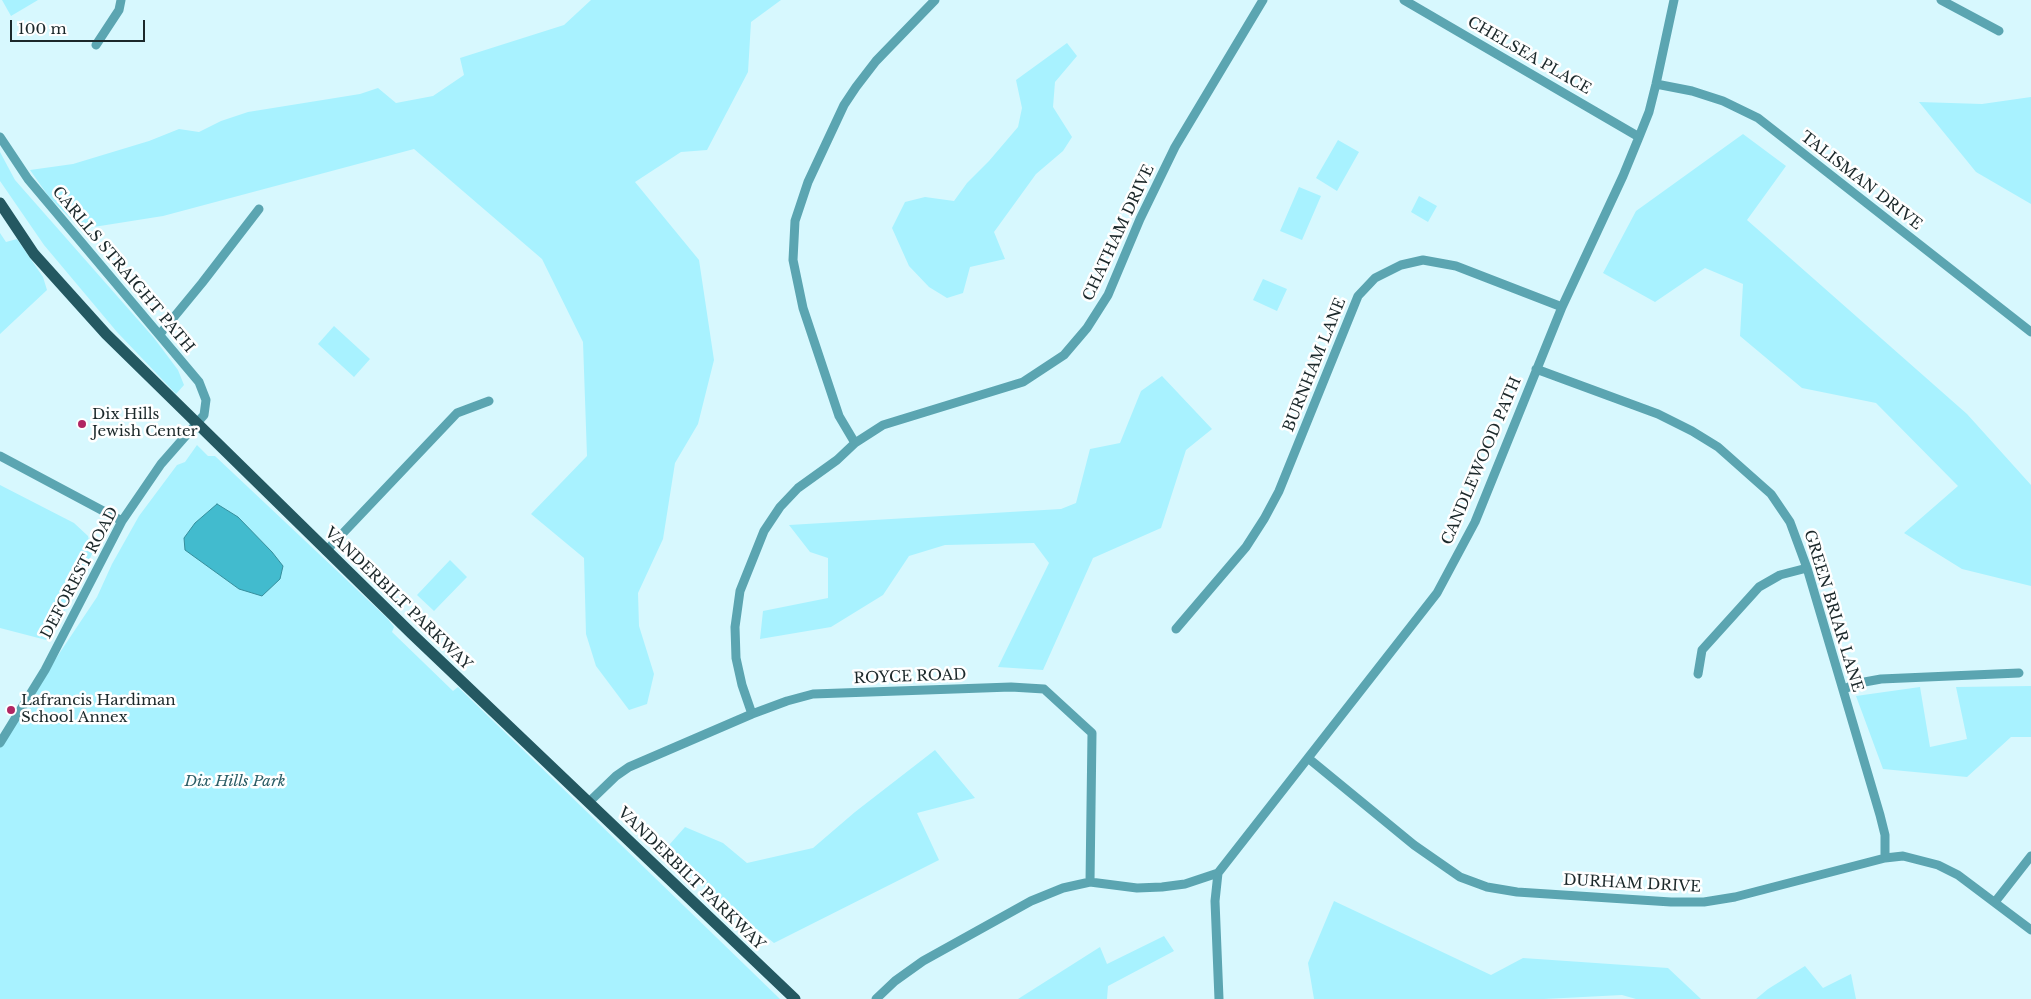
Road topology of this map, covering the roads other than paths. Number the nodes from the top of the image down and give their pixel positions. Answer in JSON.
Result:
{"nodes":[{"id":1,"x":121,"y":0,"type":"edge"},
{"id":2,"x":935,"y":0,"type":"edge"},
{"id":3,"x":1263,"y":0,"type":"edge"},
{"id":4,"x":1404,"y":0,"type":"edge"},
{"id":5,"x":1674,"y":0,"type":"edge"},
{"id":6,"x":1941,"y":0,"type":"edge"},
{"id":7,"x":1999,"y":31,"type":"dead end"},
{"id":8,"x":96,"y":46,"type":"dead end"},
{"id":9,"x":1656,"y":84,"type":"junction"},
{"id":10,"x":0,"y":137,"type":"edge"},
{"id":11,"x":1639,"y":137,"type":"junction"},
{"id":12,"x":0,"y":203,"type":"edge"},
{"id":13,"x":260,"y":209,"type":"dead end"},
{"id":14,"x":1562,"y":307,"type":"junction"},
{"id":15,"x":2031,"y":332,"type":"edge"},
{"id":16,"x":160,"y":334,"type":"junction"},
{"id":17,"x":1536,"y":369,"type":"junction"},
{"id":18,"x":489,"y":401,"type":"dead end"},
{"id":19,"x":196,"y":424,"type":"junction"},
{"id":20,"x":855,"y":443,"type":"junction"},
{"id":21,"x":0,"y":456,"type":"edge"},
{"id":22,"x":122,"y":521,"type":"junction"},
{"id":23,"x":326,"y":551,"type":"junction"},
{"id":24,"x":1807,"y":568,"type":"junction"},
{"id":25,"x":1176,"y":629,"type":"dead end"},
{"id":26,"x":2020,"y":673,"type":"dead end"},
{"id":27,"x":1698,"y":674,"type":"dead end"},
{"id":28,"x":1844,"y":689,"type":"junction"},
{"id":29,"x":752,"y":714,"type":"junction"},
{"id":30,"x":0,"y":743,"type":"edge"},
{"id":31,"x":1308,"y":758,"type":"junction"},
{"id":32,"x":589,"y":802,"type":"junction"},
{"id":33,"x":2031,"y":856,"type":"edge"},
{"id":34,"x":1885,"y":858,"type":"junction"},
{"id":35,"x":1218,"y":873,"type":"junction"},
{"id":36,"x":1090,"y":882,"type":"junction"},
{"id":37,"x":1995,"y":902,"type":"junction"},
{"id":38,"x":2031,"y":930,"type":"edge"},
{"id":39,"x":795,"y":999,"type":"edge"},
{"id":40,"x":876,"y":999,"type":"edge"},
{"id":41,"x":1219,"y":999,"type":"edge"}],
"edges":[{"from":1,"to":8,"type":"street"},
{"from":2,"to":20,"type":"street"},
{"from":3,"to":20,"type":"street","name":"CHATHAM DRIVE"},
{"from":4,"to":11,"type":"street","name":"CHELSEA PLACE"},
{"from":5,"to":9,"type":"street","name":"CANDLEWOOD PATH"},
{"from":6,"to":7,"type":"street"},
{"from":9,"to":11,"type":"street","name":"CANDLEWOOD PATH"},
{"from":9,"to":15,"type":"street","name":"TALISMAN DRIVE"},
{"from":10,"to":16,"type":"street","name":"CARLLS STRAIGHT PATH"},
{"from":11,"to":14,"type":"street","name":"CANDLEWOOD PATH"},
{"from":12,"to":19,"type":"main road","name":"VANDERBILT PARKWAY"},
{"from":13,"to":16,"type":"street"},
{"from":14,"to":17,"type":"street","name":"CANDLEWOOD PATH"},
{"from":14,"to":25,"type":"street","name":"BURNHAM LANE"},
{"from":16,"to":19,"type":"street","name":"CARLLS STRAIGHT PATH"},
{"from":17,"to":24,"type":"street","name":"GREEN BRIAR LANE"},
{"from":17,"to":31,"type":"street","name":"CANDLEWOOD PATH"},
{"from":18,"to":23,"type":"street"},
{"from":19,"to":22,"type":"street","name":"DEFOREST ROAD"},
{"from":19,"to":23,"type":"main road","name":"VANDERBILT PARKWAY"},
{"from":20,"to":29,"type":"street","name":"CHATHAM DRIVE"},
{"from":21,"to":22,"type":"street"},
{"from":22,"to":30,"type":"street","name":"DEFOREST ROAD"},
{"from":23,"to":32,"type":"main road","name":"VANDERBILT PARKWAY"},
{"from":24,"to":27,"type":"street"},
{"from":24,"to":28,"type":"street","name":"GREEN BRIAR LANE"},
{"from":26,"to":28,"type":"street"},
{"from":28,"to":34,"type":"street","name":"GREEN BRIAR LANE"},
{"from":29,"to":32,"type":"street","name":"ROYCE ROAD"},
{"from":29,"to":36,"type":"street","name":"ROYCE ROAD"},
{"from":31,"to":34,"type":"street","name":"DURHAM DRIVE"},
{"from":31,"to":35,"type":"street","name":"CANDLEWOOD PATH"},
{"from":32,"to":39,"type":"main road","name":"VANDERBILT PARKWAY"},
{"from":33,"to":37,"type":"street"},
{"from":34,"to":37,"type":"street","name":"DURHAM DRIVE"},
{"from":35,"to":36,"type":"street"},
{"from":35,"to":41,"type":"street"},
{"from":36,"to":40,"type":"street"},
{"from":37,"to":38,"type":"street","name":"DURHAM DRIVE"}]}
